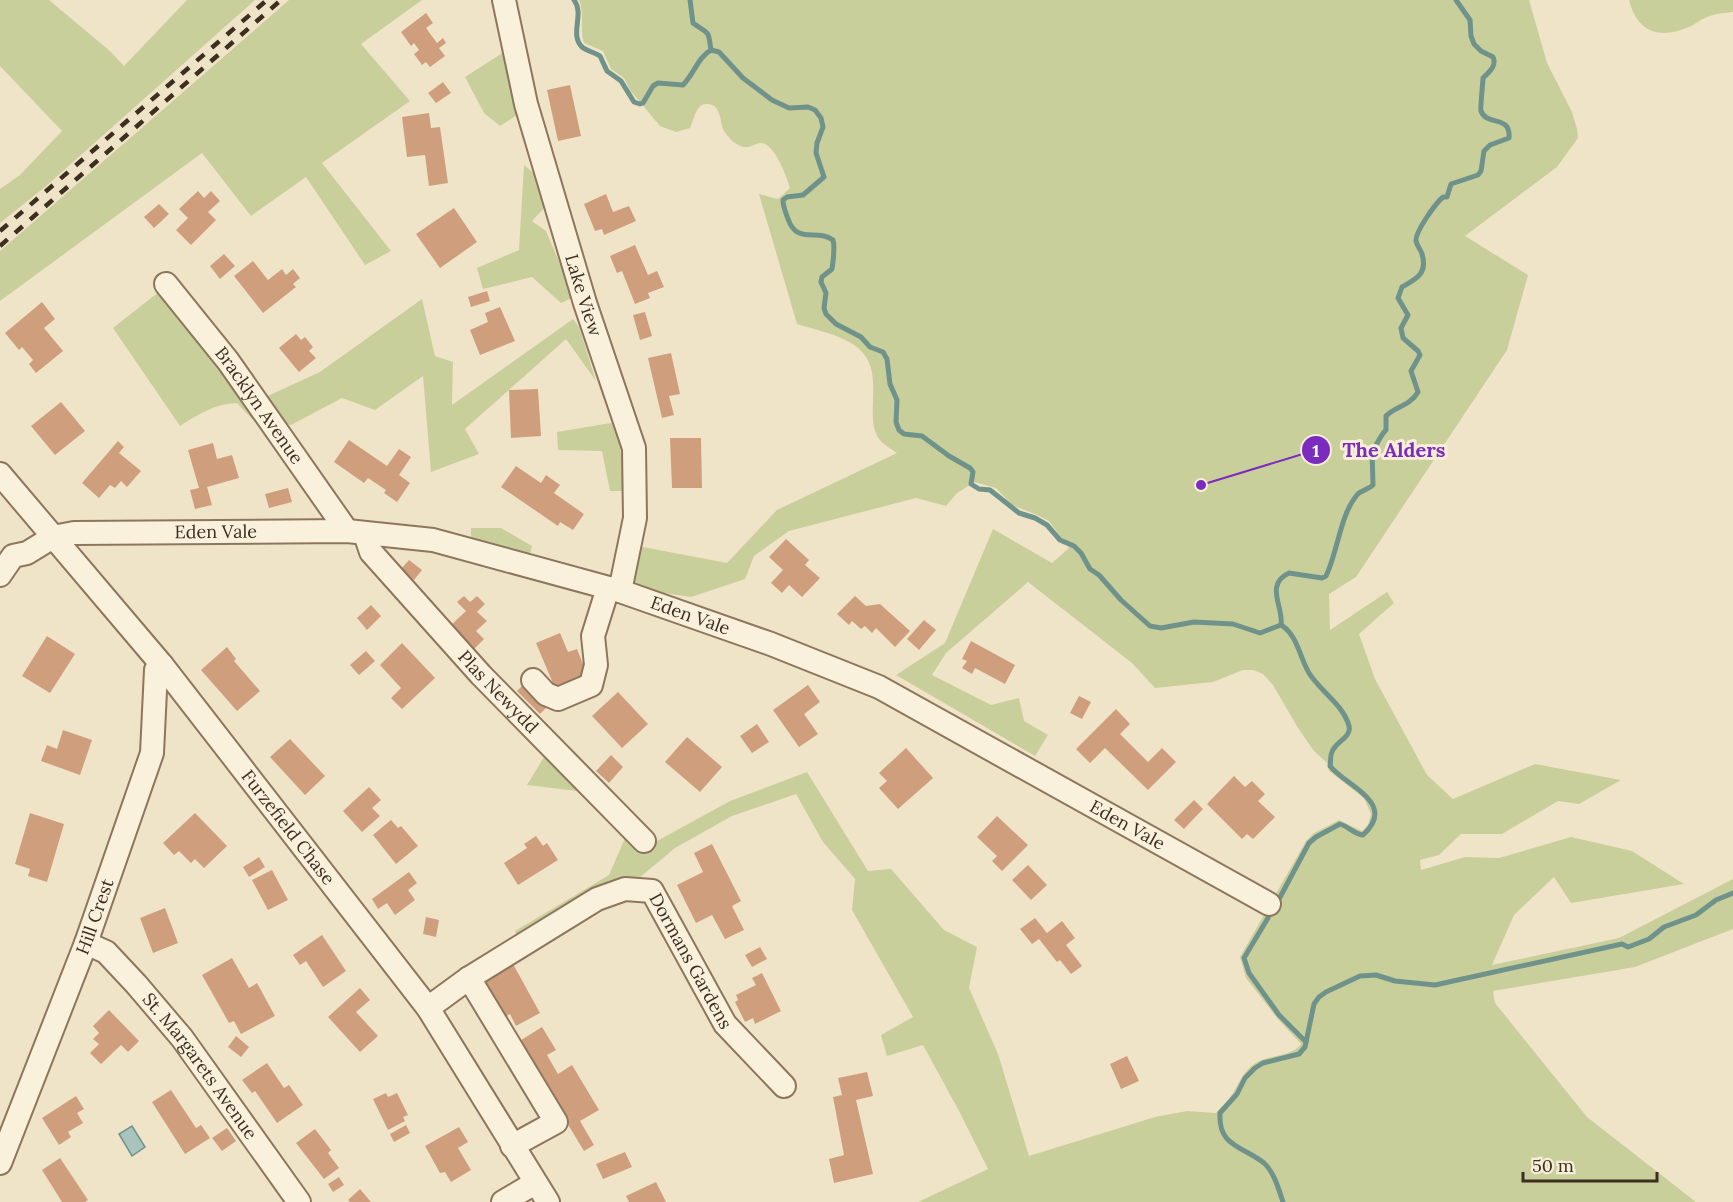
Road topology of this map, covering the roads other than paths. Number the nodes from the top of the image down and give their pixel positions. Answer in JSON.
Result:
{"nodes":[{"id":1,"x":504,"y":0,"type":"edge"},
{"id":2,"x":166,"y":284,"type":"dead end"},
{"id":3,"x":0,"y":474,"type":"edge"},
{"id":4,"x":356,"y":532,"type":"junction"},
{"id":5,"x":53,"y":537,"type":"junction"},
{"id":6,"x":0,"y":575,"type":"edge"},
{"id":7,"x":614,"y":590,"type":"junction"},
{"id":8,"x":162,"y":665,"type":"junction"},
{"id":9,"x":533,"y":680,"type":"dead end"},
{"id":10,"x":644,"y":841,"type":"dead end"},
{"id":11,"x":1269,"y":904,"type":"dead end"},
{"id":12,"x":86,"y":943,"type":"junction"},
{"id":13,"x":469,"y":978,"type":"junction"},
{"id":14,"x":428,"y":1008,"type":"junction"},
{"id":15,"x":784,"y":1086,"type":"dead end"},
{"id":16,"x":512,"y":1146,"type":"junction"},
{"id":17,"x":0,"y":1163,"type":"edge"},
{"id":18,"x":535,"y":1183,"type":"junction"},
{"id":19,"x":299,"y":1202,"type":"edge"},
{"id":20,"x":503,"y":1202,"type":"edge"},
{"id":21,"x":548,"y":1202,"type":"edge"}],
"edges":[{"from":1,"to":7,"type":"street","name":"Lake View"},
{"from":2,"to":4,"type":"street","name":"Bracklyn Avenue"},
{"from":3,"to":5,"type":"street","name":"Furzefield Chase"},
{"from":4,"to":5,"type":"street","name":"Eden Vale"},
{"from":4,"to":7,"type":"street","name":"Eden Vale"},
{"from":4,"to":10,"type":"street","name":"Plas Newydd"},
{"from":5,"to":6,"type":"street"},
{"from":5,"to":8,"type":"street","name":"Furzefield Chase"},
{"from":7,"to":9,"type":"street","name":"Lake View"},
{"from":7,"to":11,"type":"street","name":"Eden Vale"},
{"from":8,"to":12,"type":"street","name":"Hill Crest"},
{"from":8,"to":14,"type":"street","name":"Furzefield Chase"},
{"from":12,"to":17,"type":"street","name":"Hill Crest"},
{"from":12,"to":19,"type":"street","name":"St. Margarets Avenue"},
{"from":13,"to":14,"type":"street","name":"Dormans Gardens"},
{"from":13,"to":15,"type":"street","name":"Dormans Gardens"},
{"from":13,"to":16,"type":"street"},
{"from":14,"to":16,"type":"street","name":"Furzefield Chase"},
{"from":16,"to":18,"type":"street","name":"Furzefield Chase"},
{"from":18,"to":20,"type":"street"},
{"from":18,"to":21,"type":"street","name":"Furzefield Chase"}]}
